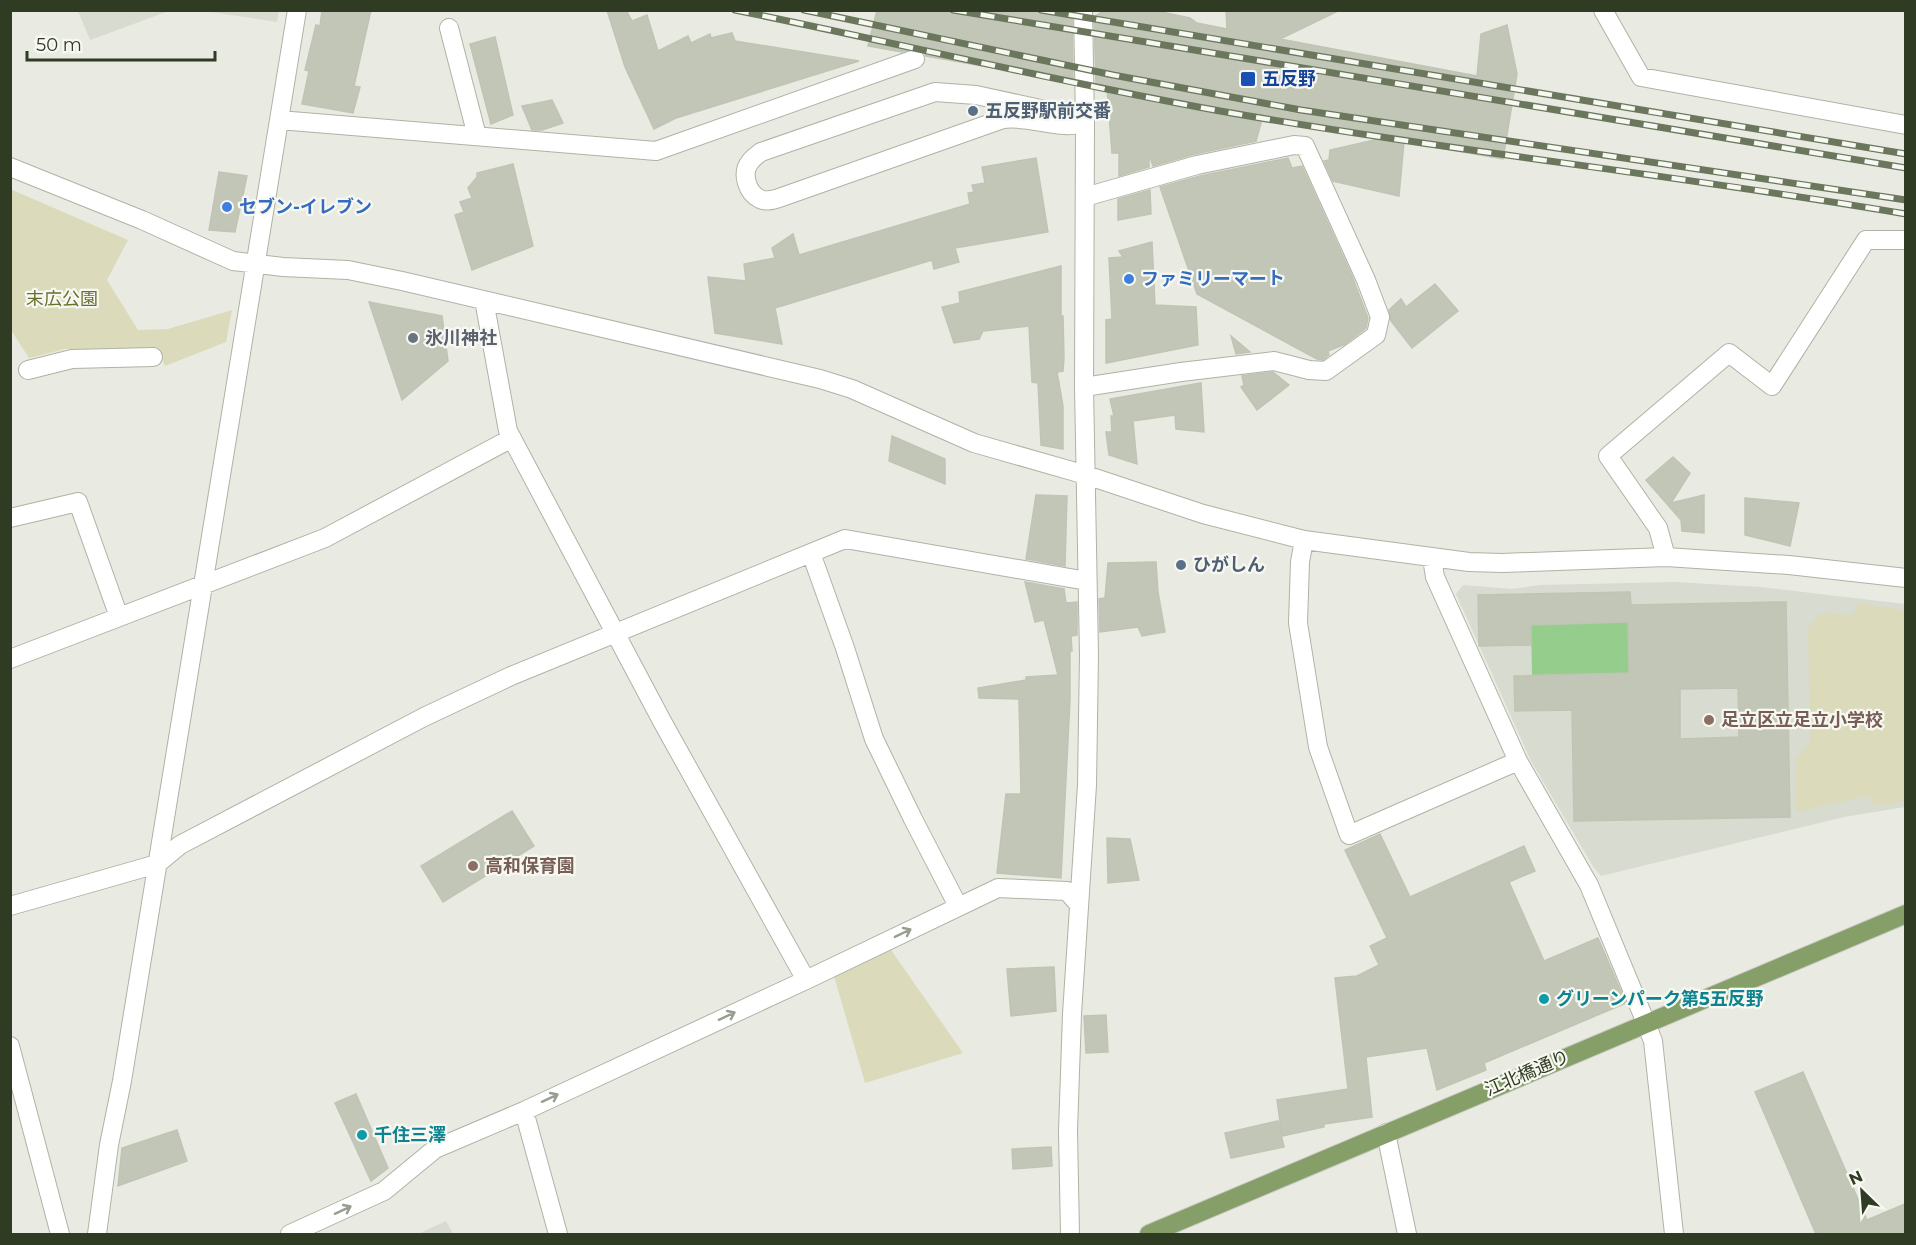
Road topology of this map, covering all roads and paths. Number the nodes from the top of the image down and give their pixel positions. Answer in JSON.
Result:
{"nodes":[{"id":1,"x":297,"y":10,"type":"edge"},
{"id":2,"x":1083,"y":10,"type":"edge"},
{"id":3,"x":1603,"y":10,"type":"edge"},
{"id":4,"x":449,"y":28,"type":"dead end"},
{"id":5,"x":915,"y":59,"type":"dead end"},
{"id":6,"x":279,"y":120,"type":"junction"},
{"id":7,"x":1085,"y":122,"type":"junction"},
{"id":8,"x":1905,"y":125,"type":"edge"},
{"id":9,"x":477,"y":136,"type":"junction"},
{"id":10,"x":10,"y":166,"type":"edge"},
{"id":11,"x":1084,"y":197,"type":"junction"},
{"id":12,"x":1905,"y":240,"type":"edge"},
{"id":13,"x":255,"y":264,"type":"junction"},
{"id":14,"x":484,"y":300,"type":"junction"},
{"id":15,"x":153,"y":357,"type":"dead end"},
{"id":16,"x":28,"y":370,"type":"dead end"},
{"id":17,"x":1084,"y":387,"type":"junction"},
{"id":18,"x":512,"y":438,"type":"junction"},
{"id":19,"x":1086,"y":475,"type":"junction"},
{"id":20,"x":10,"y":518,"type":"edge"},
{"id":21,"x":1304,"y":540,"type":"junction"},
{"id":22,"x":811,"y":553,"type":"junction"},
{"id":23,"x":1666,"y":557,"type":"junction"},
{"id":24,"x":1432,"y":558,"type":"junction"},
{"id":25,"x":1905,"y":578,"type":"edge"},
{"id":26,"x":1087,"y":581,"type":"junction"},
{"id":27,"x":201,"y":587,"type":"junction"},
{"id":28,"x":119,"y":617,"type":"junction"},
{"id":29,"x":616,"y":633,"type":"junction"},
{"id":30,"x":10,"y":659,"type":"edge"},
{"id":31,"x":1518,"y":761,"type":"junction"},
{"id":32,"x":157,"y":864,"type":"junction"},
{"id":33,"x":1079,"y":905,"type":"junction"},
{"id":34,"x":10,"y":906,"type":"edge"},
{"id":35,"x":958,"y":906,"type":"junction"},
{"id":36,"x":1905,"y":914,"type":"edge"},
{"id":37,"x":806,"y":980,"type":"junction"},
{"id":38,"x":1647,"y":1023,"type":"junction"},
{"id":39,"x":10,"y":1046,"type":"edge"},
{"id":40,"x":524,"y":1111,"type":"junction"},
{"id":41,"x":1386,"y":1133,"type":"junction"},
{"id":42,"x":60,"y":1234,"type":"edge"},
{"id":43,"x":97,"y":1234,"type":"edge"},
{"id":44,"x":290,"y":1234,"type":"edge"},
{"id":45,"x":558,"y":1234,"type":"edge"},
{"id":46,"x":1070,"y":1234,"type":"edge"},
{"id":47,"x":1149,"y":1234,"type":"edge"},
{"id":48,"x":1407,"y":1234,"type":"edge"},
{"id":49,"x":1674,"y":1234,"type":"edge"}],
"edges":[{"from":1,"to":6,"type":"street"},
{"from":2,"to":7,"type":"street"},
{"from":3,"to":8,"type":"street"},
{"from":4,"to":9,"type":"street"},
{"from":5,"to":9,"type":"street"},
{"from":6,"to":9,"type":"street"},
{"from":6,"to":13,"type":"street"},
{"from":7,"to":7,"type":"street"},
{"from":7,"to":11,"type":"street"},
{"from":10,"to":13,"type":"street"},
{"from":11,"to":17,"type":"street"},
{"from":11,"to":17,"type":"street"},
{"from":12,"to":23,"type":"street"},
{"from":13,"to":14,"type":"street"},
{"from":13,"to":27,"type":"street"},
{"from":14,"to":18,"type":"street"},
{"from":14,"to":19,"type":"street"},
{"from":15,"to":16,"type":"street"},
{"from":17,"to":19,"type":"street"},
{"from":18,"to":27,"type":"street"},
{"from":18,"to":29,"type":"street"},
{"from":19,"to":21,"type":"street"},
{"from":19,"to":26,"type":"street"},
{"from":20,"to":28,"type":"street"},
{"from":21,"to":24,"type":"street"},
{"from":21,"to":31,"type":"street"},
{"from":22,"to":26,"type":"street"},
{"from":22,"to":29,"type":"street"},
{"from":22,"to":35,"type":"street"},
{"from":23,"to":24,"type":"street"},
{"from":23,"to":25,"type":"street"},
{"from":24,"to":31,"type":"street"},
{"from":26,"to":33,"type":"street"},
{"from":27,"to":28,"type":"street"},
{"from":27,"to":32,"type":"street"},
{"from":28,"to":30,"type":"street"},
{"from":29,"to":32,"type":"street"},
{"from":29,"to":37,"type":"street"},
{"from":31,"to":38,"type":"street"},
{"from":32,"to":34,"type":"street"},
{"from":32,"to":43,"type":"street"},
{"from":33,"to":35,"type":"street"},
{"from":33,"to":46,"type":"street"},
{"from":37,"to":35,"type":"street","one_way":true},
{"from":36,"to":38,"type":"main road","name":"江北橋通り"},
{"from":40,"to":37,"type":"street","one_way":true},
{"from":38,"to":41,"type":"main road","name":"江北橋通り"},
{"from":38,"to":49,"type":"street"},
{"from":39,"to":42,"type":"street"},
{"from":44,"to":40,"type":"street","one_way":true},
{"from":40,"to":45,"type":"street"},
{"from":41,"to":47,"type":"main road","name":"江北橋通り"},
{"from":41,"to":48,"type":"street"}]}
